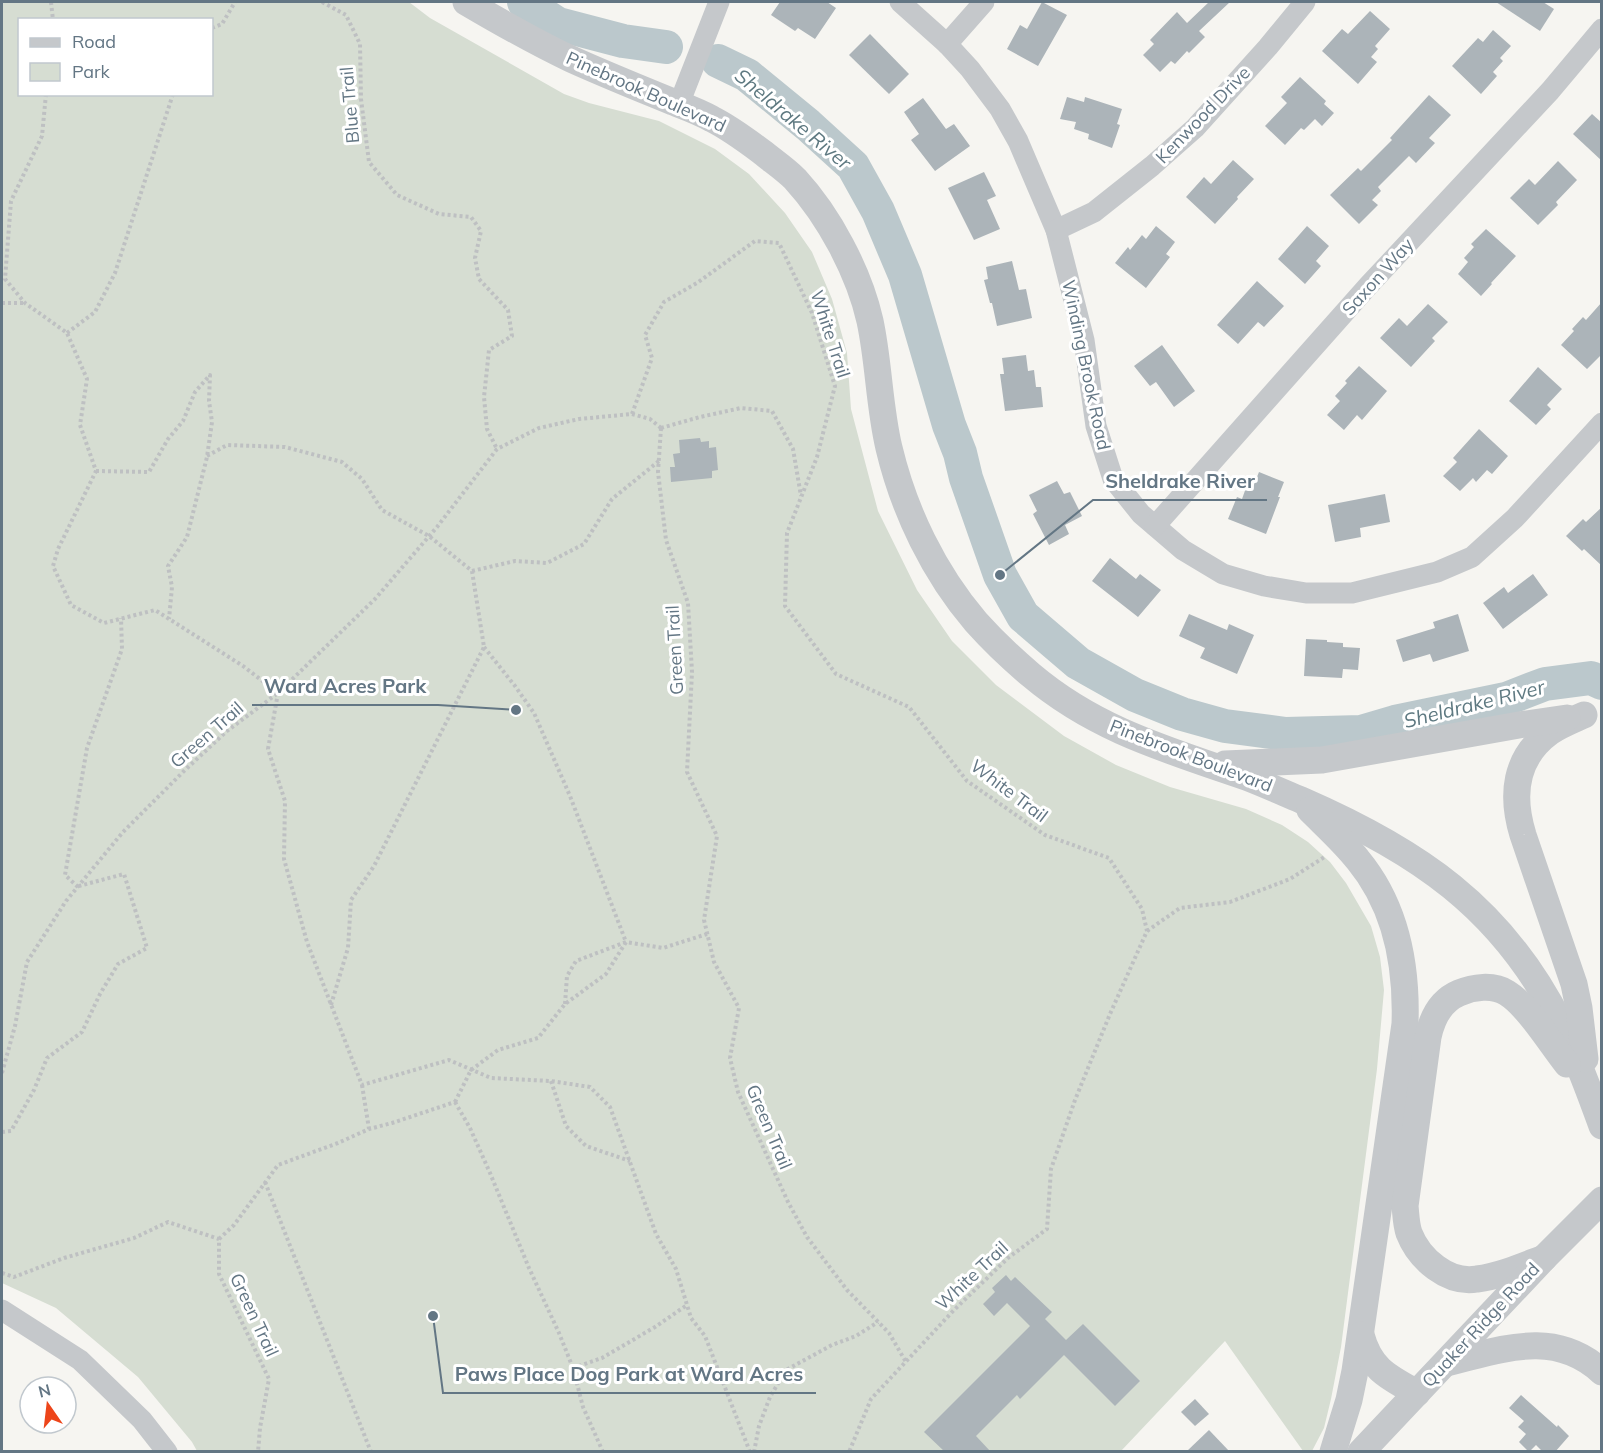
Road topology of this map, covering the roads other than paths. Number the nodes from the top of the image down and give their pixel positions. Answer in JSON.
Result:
{"nodes":[{"id":1,"x":466,"y":2,"type":"edge"},
{"id":2,"x":719,"y":2,"type":"edge"},
{"id":3,"x":900,"y":2,"type":"edge"},
{"id":4,"x":984,"y":2,"type":"edge"},
{"id":5,"x":1305,"y":2,"type":"edge"},
{"id":6,"x":1602,"y":29,"type":"edge"},
{"id":7,"x":947,"y":44,"type":"junction"},
{"id":8,"x":679,"y":104,"type":"junction"},
{"id":9,"x":1056,"y":230,"type":"junction"},
{"id":10,"x":1602,"y":423,"type":"edge"},
{"id":11,"x":1155,"y":526,"type":"junction"},
{"id":12,"x":1593,"y":713,"type":"edge"},
{"id":13,"x":1209,"y":764,"type":"junction"},
{"id":14,"x":1301,"y":800,"type":"junction"},
{"id":15,"x":1589,"y":1093,"type":"junction"},
{"id":16,"x":1602,"y":1126,"type":"edge"},
{"id":17,"x":1602,"y":1200,"type":"edge"},
{"id":18,"x":1544,"y":1258,"type":"junction"},
{"id":19,"x":2,"y":1310,"type":"edge"},
{"id":20,"x":1360,"y":1335,"type":"junction"},
{"id":21,"x":1446,"y":1363,"type":"junction"},
{"id":22,"x":1602,"y":1372,"type":"edge"},
{"id":23,"x":1417,"y":1393,"type":"junction"},
{"id":24,"x":167,"y":1452,"type":"edge"},
{"id":25,"x":1333,"y":1452,"type":"edge"},
{"id":26,"x":1361,"y":1452,"type":"edge"}],
"edges":[{"from":1,"to":8,"type":"street","name":"Pinebrook Boulevard"},
{"from":2,"to":8,"type":"street"},
{"from":3,"to":7,"type":"street","name":"Winding Brook Road"},
{"from":4,"to":7,"type":"street"},
{"from":5,"to":9,"type":"street","name":"Kenwood Drive"},
{"from":6,"to":11,"type":"street","name":"Saxon Way"},
{"from":7,"to":9,"type":"street","name":"Winding Brook Road"},
{"from":8,"to":13,"type":"street","name":"Pinebrook Boulevard"},
{"from":9,"to":11,"type":"street","name":"Winding Brook Road"},
{"from":10,"to":11,"type":"street","name":"Winding Brook Road"},
{"from":12,"to":13,"type":"street"},
{"from":12,"to":15,"type":"street"},
{"from":13,"to":14,"type":"street","name":"Pinebrook Boulevard"},
{"from":14,"to":15,"type":"street","name":"Pinebrook Boulevard"},
{"from":14,"to":20,"type":"street"},
{"from":15,"to":16,"type":"street","name":"Pinebrook Boulevard"},
{"from":15,"to":18,"type":"street"},
{"from":17,"to":18,"type":"street","name":"Quaker Ridge Road"},
{"from":18,"to":21,"type":"street","name":"Quaker Ridge Road"},
{"from":19,"to":24,"type":"street"},
{"from":20,"to":23,"type":"street"},
{"from":20,"to":25,"type":"street"},
{"from":21,"to":22,"type":"street"},
{"from":21,"to":23,"type":"street","name":"Quaker Ridge Road"},
{"from":23,"to":26,"type":"street","name":"Quaker Ridge Road"}]}
